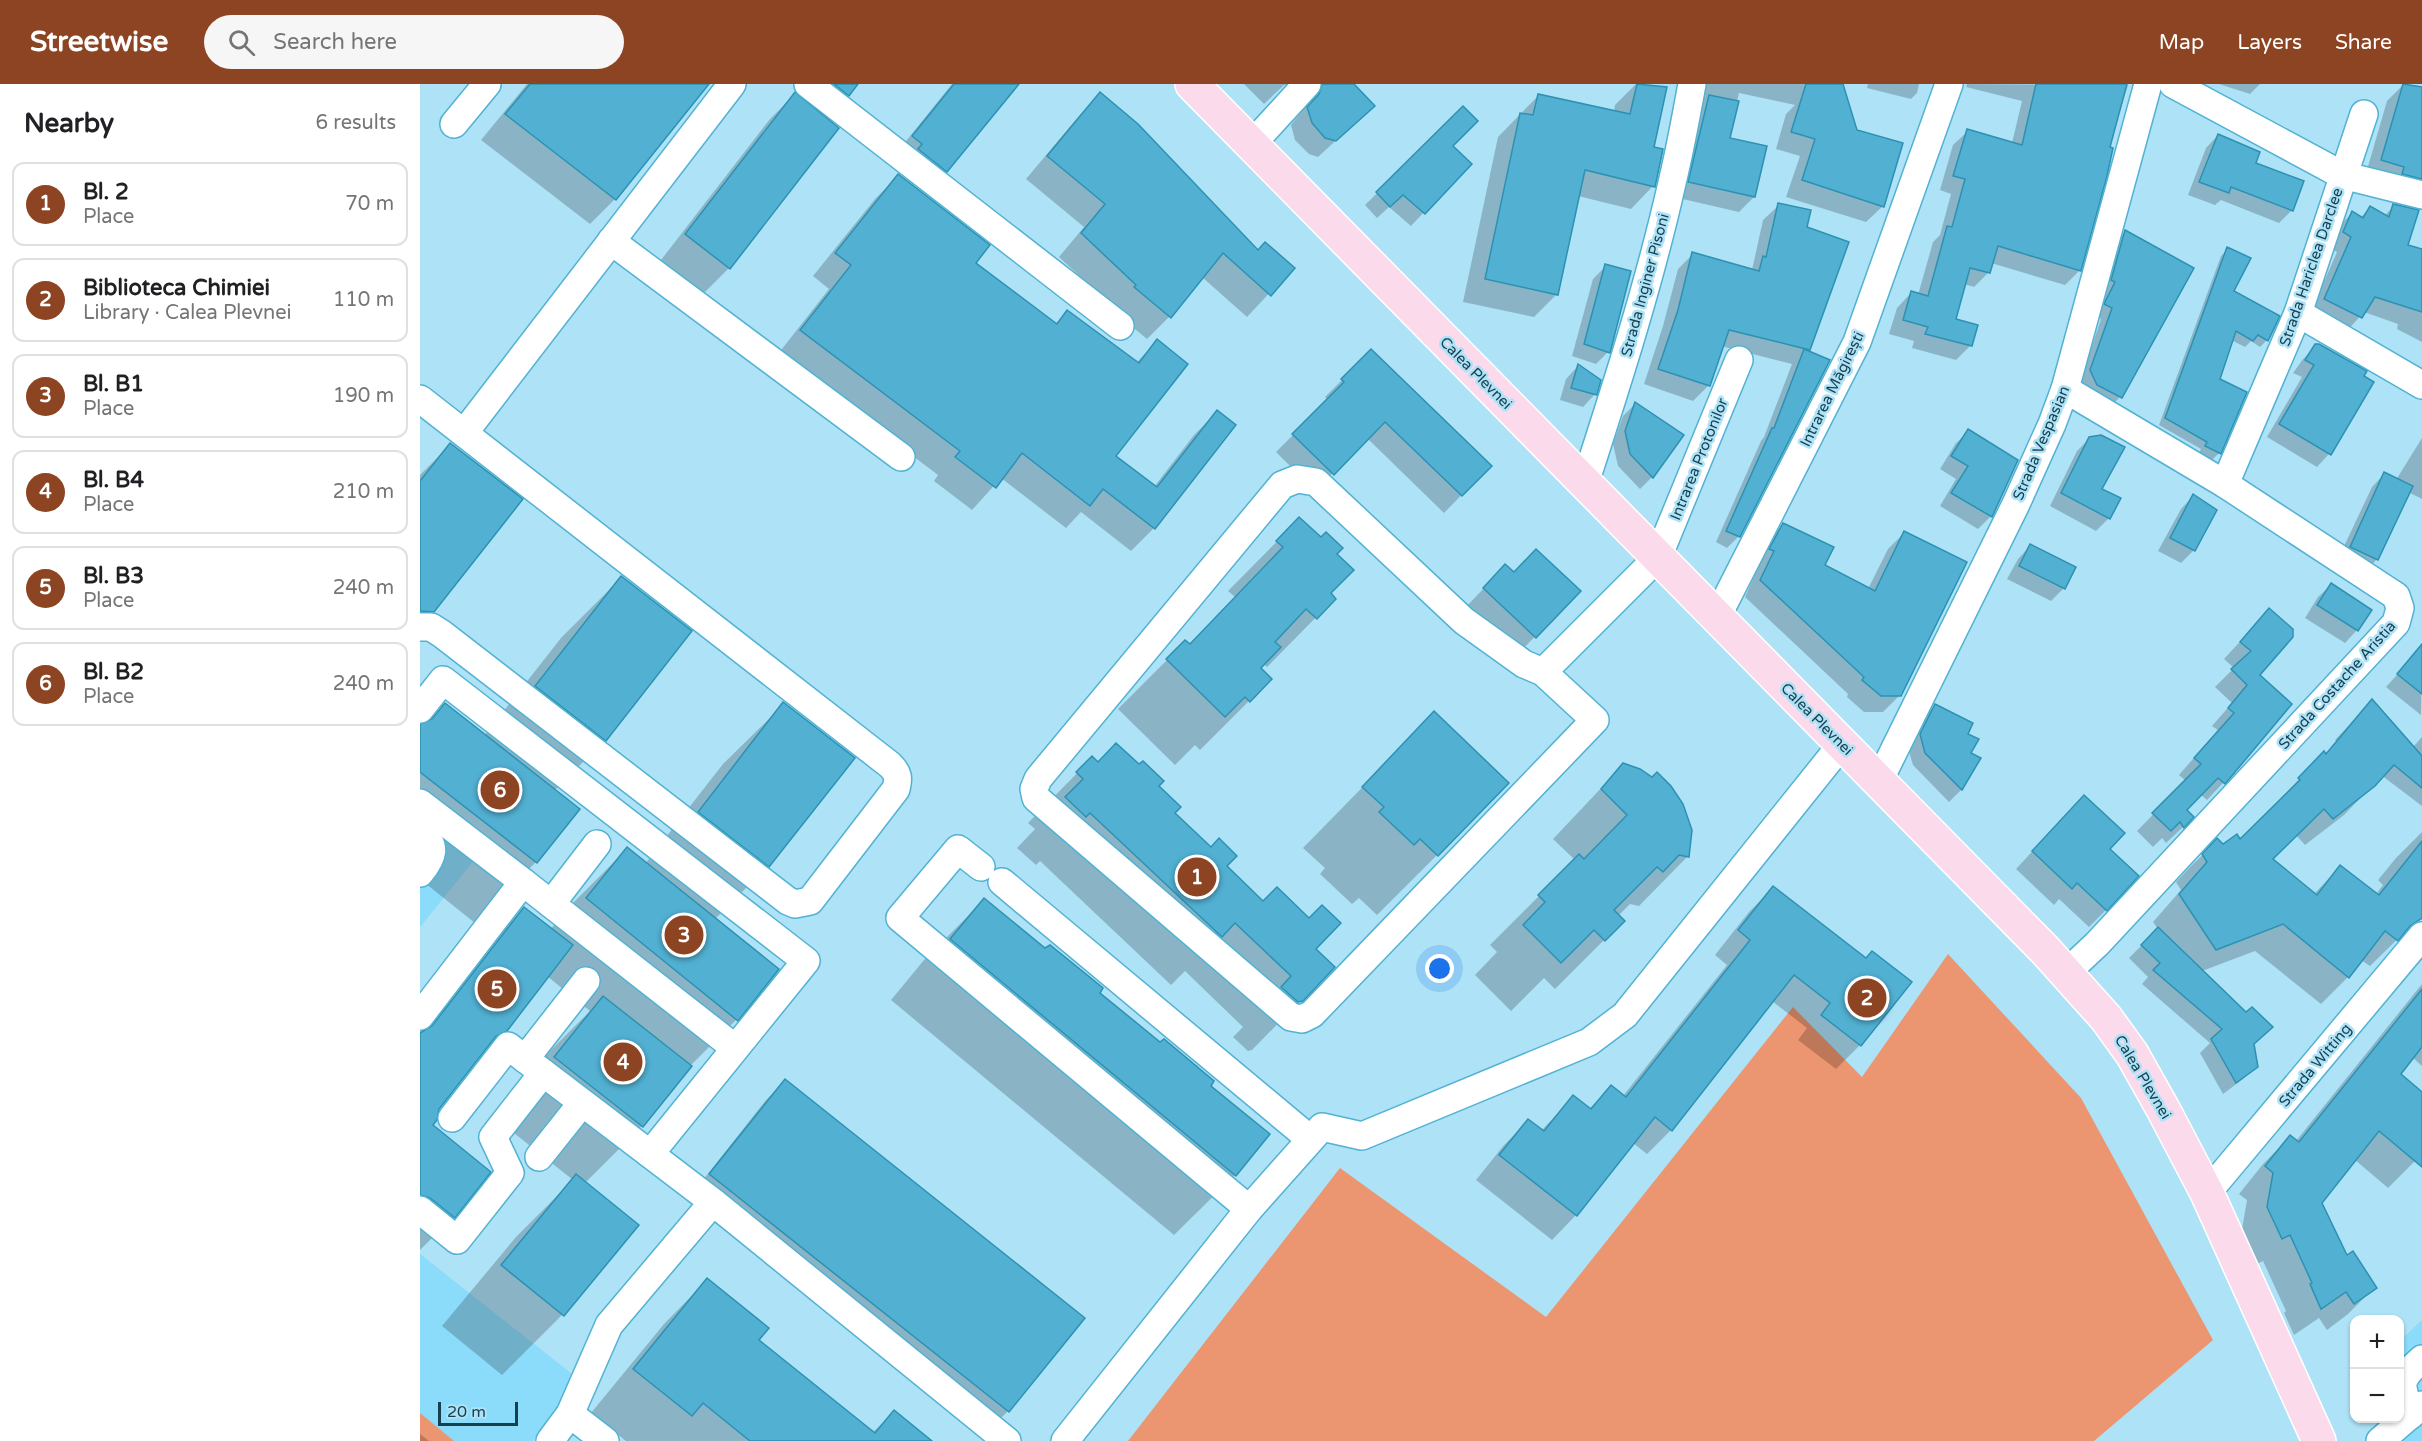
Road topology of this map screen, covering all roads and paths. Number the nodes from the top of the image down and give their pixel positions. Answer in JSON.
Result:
{"nodes":[{"id":1,"x":487,"y":84,"type":"edge"},
{"id":2,"x":732,"y":84,"type":"edge"},
{"id":3,"x":808,"y":84,"type":"edge"},
{"id":4,"x":1192,"y":84,"type":"edge"},
{"id":5,"x":1306,"y":84,"type":"edge"},
{"id":6,"x":1692,"y":84,"type":"edge"},
{"id":7,"x":1949,"y":84,"type":"edge"},
{"id":8,"x":2148,"y":84,"type":"edge"},
{"id":9,"x":2174,"y":84,"type":"edge"},
{"id":10,"x":2364,"y":114,"type":"dead end"},
{"id":11,"x":454,"y":124,"type":"dead end"},
{"id":12,"x":1252,"y":144,"type":"junction"},
{"id":13,"x":2342,"y":175,"type":"junction"},
{"id":14,"x":2422,"y":195,"type":"edge"},
{"id":15,"x":611,"y":241,"type":"junction"},
{"id":16,"x":2298,"y":313,"type":"junction"},
{"id":17,"x":1120,"y":326,"type":"dead end"},
{"id":18,"x":1739,"y":360,"type":"dead end"},
{"id":19,"x":2422,"y":385,"type":"edge"},
{"id":20,"x":2065,"y":389,"type":"junction"},
{"id":21,"x":420,"y":399,"type":"edge"},
{"id":22,"x":464,"y":433,"type":"junction"},
{"id":23,"x":901,"y":458,"type":"dead end"},
{"id":24,"x":1585,"y":483,"type":"junction"},
{"id":25,"x":2225,"y":484,"type":"junction"},
{"id":26,"x":1658,"y":558,"type":"junction"},
{"id":27,"x":1717,"y":617,"type":"junction"},
{"id":28,"x":420,"y":627,"type":"edge"},
{"id":29,"x":1543,"y":672,"type":"junction"},
{"id":30,"x":420,"y":710,"type":"edge"},
{"id":31,"x":1842,"y":744,"type":"junction"},
{"id":32,"x":1879,"y":781,"type":"junction"},
{"id":33,"x":420,"y":803,"type":"edge"},
{"id":34,"x":420,"y":831,"type":"edge"},
{"id":35,"x":597,"y":844,"type":"dead end"},
{"id":36,"x":420,"y":873,"type":"edge"},
{"id":37,"x":523,"y":882,"type":"junction"},
{"id":38,"x":551,"y":904,"type":"junction"},
{"id":39,"x":2422,"y":936,"type":"edge"},
{"id":40,"x":2066,"y":972,"type":"junction"},
{"id":41,"x":585,"y":981,"type":"dead end"},
{"id":42,"x":420,"y":1016,"type":"edge"},
{"id":43,"x":735,"y":1048,"type":"junction"},
{"id":44,"x":534,"y":1066,"type":"junction"},
{"id":45,"x":582,"y":1103,"type":"junction"},
{"id":46,"x":452,"y":1118,"type":"dead end"},
{"id":47,"x":1310,"y":1139,"type":"junction"},
{"id":48,"x":650,"y":1154,"type":"junction"},
{"id":49,"x":539,"y":1157,"type":"dead end"},
{"id":50,"x":2207,"y":1193,"type":"junction"},
{"id":51,"x":713,"y":1202,"type":"junction"},
{"id":52,"x":1249,"y":1209,"type":"junction"},
{"id":53,"x":420,"y":1210,"type":"edge"},
{"id":54,"x":2422,"y":1359,"type":"edge"},
{"id":55,"x":2417,"y":1410,"type":"edge"},
{"id":56,"x":570,"y":1414,"type":"junction"},
{"id":57,"x":550,"y":1441,"type":"edge"},
{"id":58,"x":605,"y":1441,"type":"edge"},
{"id":59,"x":1007,"y":1441,"type":"edge"},
{"id":60,"x":1065,"y":1441,"type":"edge"},
{"id":61,"x":2319,"y":1441,"type":"edge"},
{"id":62,"x":2380,"y":1441,"type":"edge"}],
"edges":[{"from":1,"to":11,"type":"street"},
{"from":2,"to":15,"type":"street"},
{"from":3,"to":17,"type":"street"},
{"from":4,"to":12,"type":"main road","name":"Calea Plevnei"},
{"from":5,"to":12,"type":"street"},
{"from":6,"to":24,"type":"street","name":"Strada Inginer Pisoni"},
{"from":7,"to":27,"type":"street","name":"Intrarea Măgirești"},
{"from":8,"to":20,"type":"street","name":"Strada Vespasian"},
{"from":9,"to":13,"type":"street"},
{"from":10,"to":13,"type":"street","name":"Strada Hariclea Darclee"},
{"from":12,"to":24,"type":"main road","name":"Calea Plevnei"},
{"from":13,"to":14,"type":"street"},
{"from":13,"to":16,"type":"street","name":"Strada Hariclea Darclee"},
{"from":15,"to":22,"type":"street"},
{"from":15,"to":23,"type":"street"},
{"from":16,"to":19,"type":"street"},
{"from":16,"to":25,"type":"street","name":"Strada Hariclea Darclee"},
{"from":18,"to":26,"type":"street","name":"Intrarea Protonilor"},
{"from":20,"to":25,"type":"street","name":"Strada Costache Aristia"},
{"from":20,"to":32,"type":"street","name":"Strada Vespasian"},
{"from":21,"to":22,"type":"street"},
{"from":22,"to":28,"type":"street"},
{"from":24,"to":26,"type":"main road","name":"Calea Plevnei"},
{"from":25,"to":40,"type":"street","name":"Strada Costache Aristia"},
{"from":26,"to":27,"type":"main road","name":"Calea Plevnei"},
{"from":26,"to":29,"type":"street"},
{"from":27,"to":31,"type":"main road","name":"Calea Plevnei"},
{"from":29,"to":29,"type":"street"},
{"from":30,"to":43,"type":"street"},
{"from":31,"to":32,"type":"main road","name":"Calea Plevnei"},
{"from":31,"to":47,"type":"street"},
{"from":32,"to":40,"type":"main road","name":"Calea Plevnei"},
{"from":33,"to":37,"type":"street"},
{"from":34,"to":36,"type":"street"},
{"from":35,"to":38,"type":"street"},
{"from":37,"to":38,"type":"street"},
{"from":37,"to":42,"type":"street"},
{"from":38,"to":43,"type":"street"},
{"from":39,"to":50,"type":"street","name":"Strada Witting"},
{"from":40,"to":50,"type":"main road","name":"Calea Plevnei"},
{"from":41,"to":44,"type":"street"},
{"from":43,"to":48,"type":"street"},
{"from":44,"to":45,"type":"street"},
{"from":44,"to":46,"type":"street"},
{"from":44,"to":53,"type":"street"},
{"from":45,"to":48,"type":"street"},
{"from":45,"to":49,"type":"street"},
{"from":47,"to":52,"type":"street"},
{"from":47,"to":52,"type":"street"},
{"from":48,"to":51,"type":"street"},
{"from":50,"to":61,"type":"main road","name":"Calea Plevnei"},
{"from":51,"to":56,"type":"street"},
{"from":51,"to":59,"type":"street"},
{"from":52,"to":60,"type":"street"},
{"from":54,"to":55,"type":"street"},
{"from":55,"to":62,"type":"street"},
{"from":56,"to":57,"type":"street"},
{"from":56,"to":58,"type":"street"}]}
